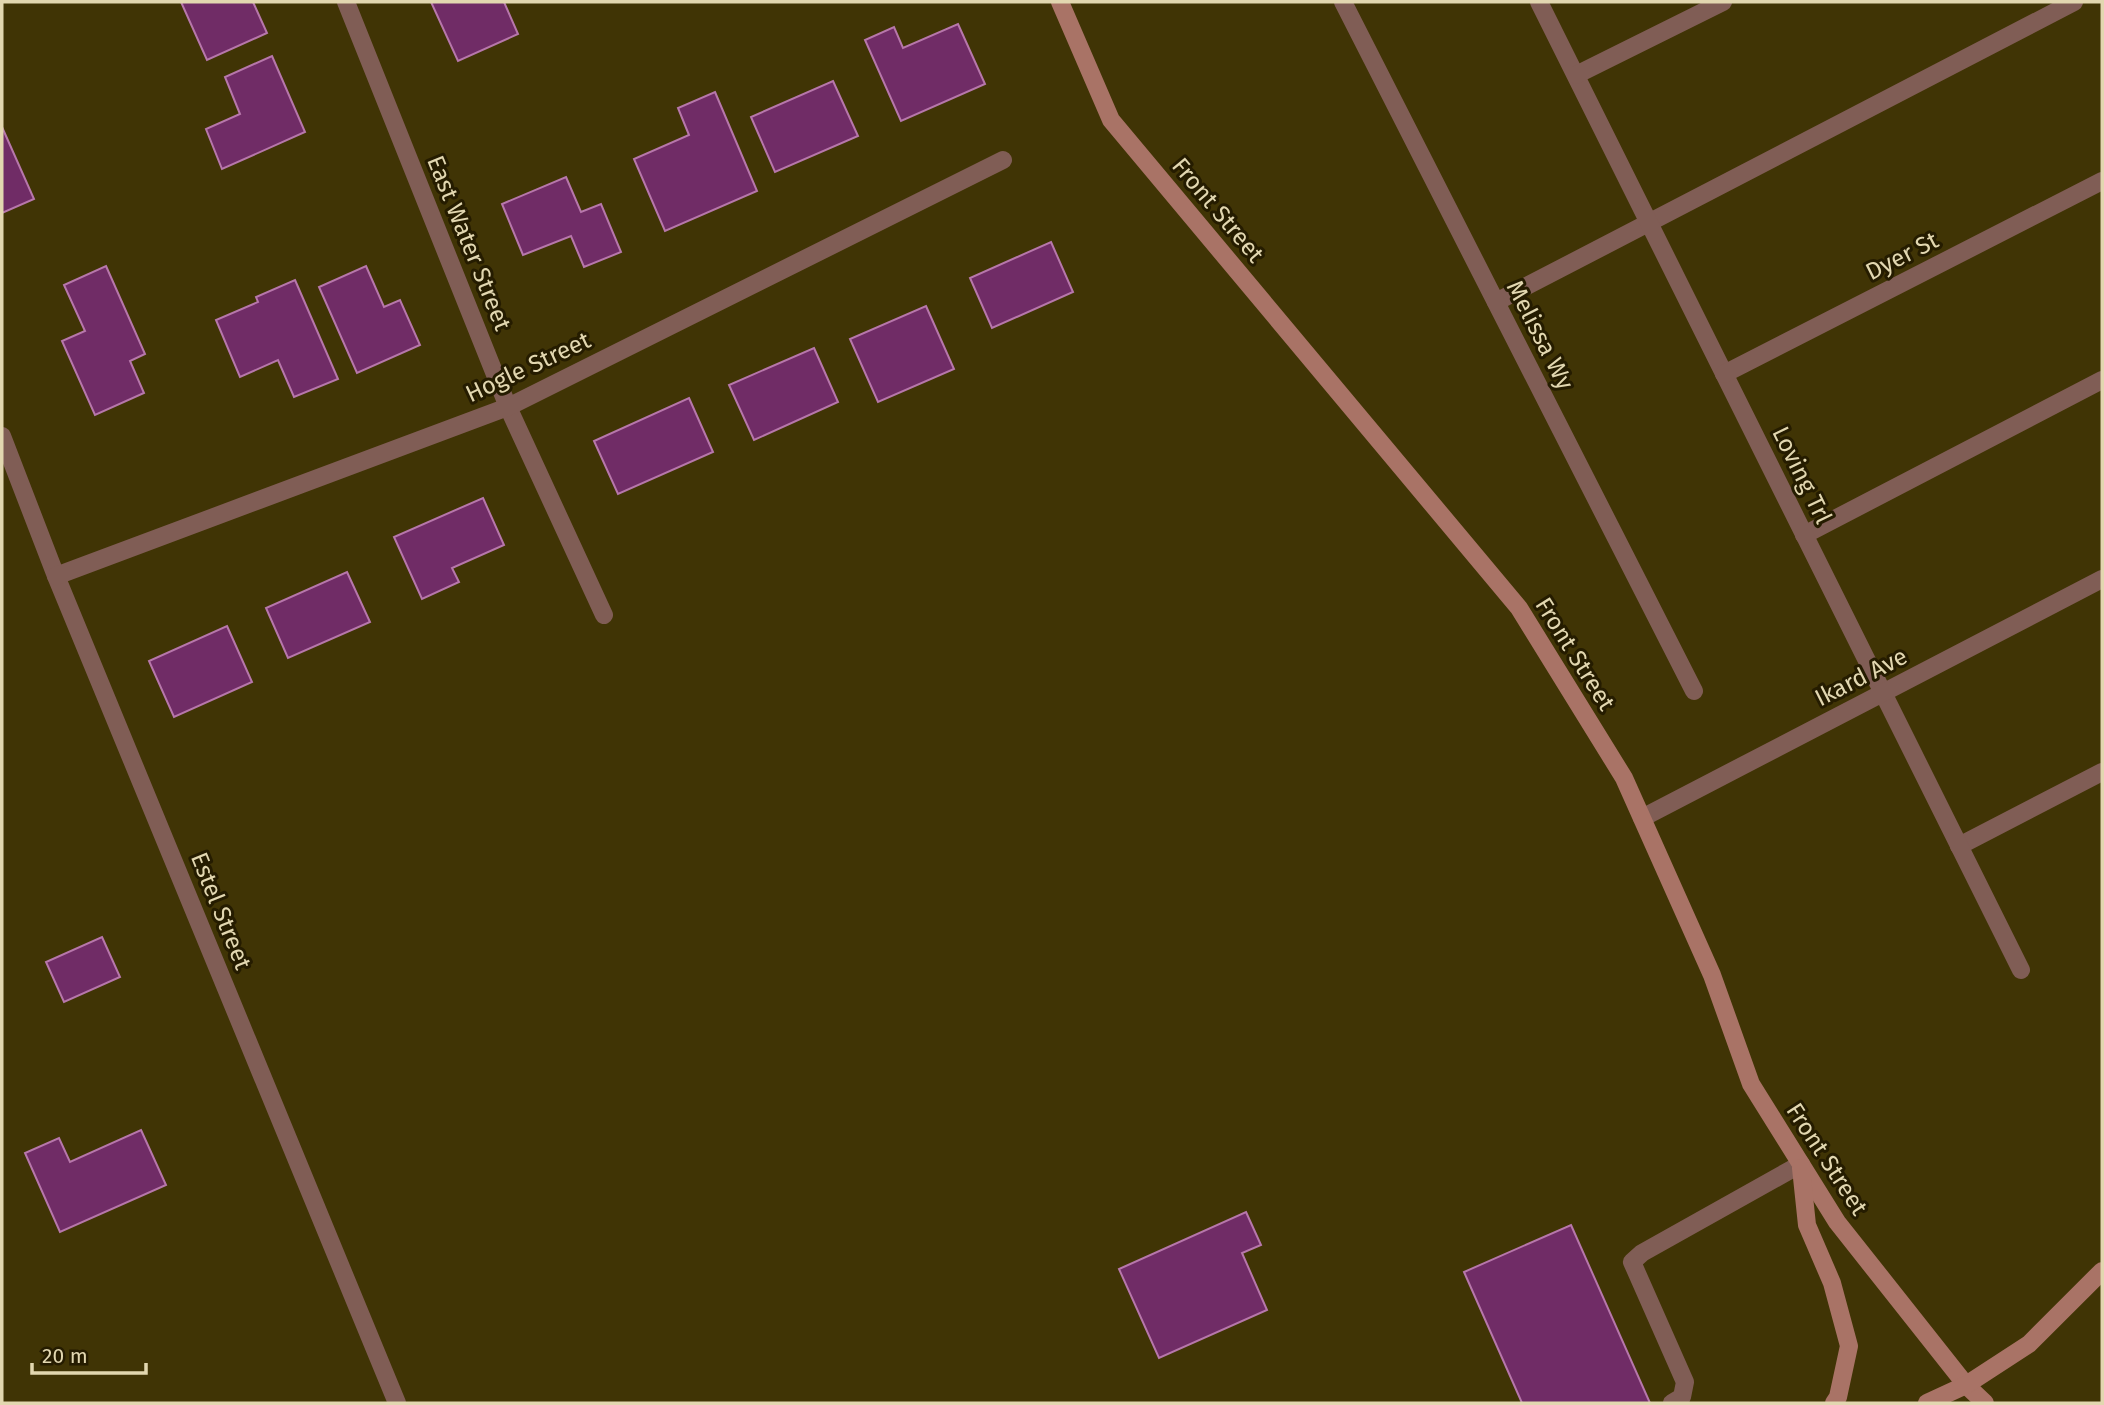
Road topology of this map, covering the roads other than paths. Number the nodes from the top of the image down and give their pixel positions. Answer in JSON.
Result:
{"nodes":[{"id":1,"x":346,"y":2,"type":"edge"},
{"id":2,"x":1060,"y":2,"type":"edge"},
{"id":3,"x":1343,"y":2,"type":"edge"},
{"id":4,"x":1539,"y":2,"type":"edge"},
{"id":5,"x":1723,"y":2,"type":"edge"},
{"id":6,"x":2074,"y":2,"type":"edge"},
{"id":7,"x":1576,"y":75,"type":"junction"},
{"id":8,"x":1003,"y":160,"type":"dead end"},
{"id":9,"x":2102,"y":181,"type":"edge"},
{"id":10,"x":1649,"y":223,"type":"junction"},
{"id":11,"x":1496,"y":302,"type":"junction"},
{"id":12,"x":1724,"y":374,"type":"junction"},
{"id":13,"x":2102,"y":380,"type":"edge"},
{"id":14,"x":508,"y":407,"type":"junction"},
{"id":15,"x":2,"y":436,"type":"edge"},
{"id":16,"x":1804,"y":535,"type":"junction"},
{"id":17,"x":56,"y":576,"type":"junction"},
{"id":18,"x":2102,"y":579,"type":"edge"},
{"id":19,"x":604,"y":615,"type":"dead end"},
{"id":20,"x":1694,"y":691,"type":"dead end"},
{"id":21,"x":1883,"y":693,"type":"junction"},
{"id":22,"x":2102,"y":772,"type":"edge"},
{"id":23,"x":1642,"y":818,"type":"junction"},
{"id":24,"x":1959,"y":846,"type":"junction"},
{"id":25,"x":2021,"y":970,"type":"dead end"},
{"id":26,"x":1801,"y":1164,"type":"junction"},
{"id":27,"x":2102,"y":1271,"type":"edge"},
{"id":28,"x":1966,"y":1385,"type":"junction"},
{"id":29,"x":397,"y":1403,"type":"edge"},
{"id":30,"x":1672,"y":1403,"type":"edge"},
{"id":31,"x":1834,"y":1403,"type":"edge"},
{"id":32,"x":1927,"y":1403,"type":"edge"},
{"id":33,"x":1985,"y":1403,"type":"edge"}],
"edges":[{"from":1,"to":14,"type":"street","name":"East Water Street"},
{"from":2,"to":23,"type":"street","name":"Front Street"},
{"from":3,"to":11,"type":"street","name":"Melissa Wy"},
{"from":4,"to":7,"type":"street","name":"Loving Trl"},
{"from":5,"to":7,"type":"street"},
{"from":6,"to":10,"type":"street"},
{"from":7,"to":10,"type":"street","name":"Loving Trl"},
{"from":8,"to":14,"type":"street","name":"Hogle Street"},
{"from":9,"to":12,"type":"street","name":"Dyer St"},
{"from":10,"to":11,"type":"street"},
{"from":10,"to":12,"type":"street","name":"Loving Trl"},
{"from":11,"to":20,"type":"street","name":"Melissa Wy"},
{"from":12,"to":16,"type":"street","name":"Loving Trl"},
{"from":13,"to":16,"type":"street"},
{"from":14,"to":17,"type":"street","name":"Hogle Street"},
{"from":14,"to":19,"type":"street","name":"East Water Street"},
{"from":15,"to":17,"type":"street","name":"Estel Street"},
{"from":16,"to":21,"type":"street","name":"Loving Trl"},
{"from":17,"to":29,"type":"street","name":"Estel Street"},
{"from":18,"to":21,"type":"street","name":"Ikard Ave"},
{"from":21,"to":23,"type":"street","name":"Ikard Ave"},
{"from":21,"to":24,"type":"street","name":"Loving Trl"},
{"from":22,"to":24,"type":"street"},
{"from":23,"to":26,"type":"street","name":"Front Street"},
{"from":24,"to":25,"type":"street","name":"Loving Trl"},
{"from":26,"to":28,"type":"street","name":"Front Street"},
{"from":26,"to":30,"type":"street"},
{"from":26,"to":31,"type":"street"},
{"from":27,"to":28,"type":"street"},
{"from":28,"to":32,"type":"street"},
{"from":28,"to":33,"type":"street","name":"Front Street"}]}
